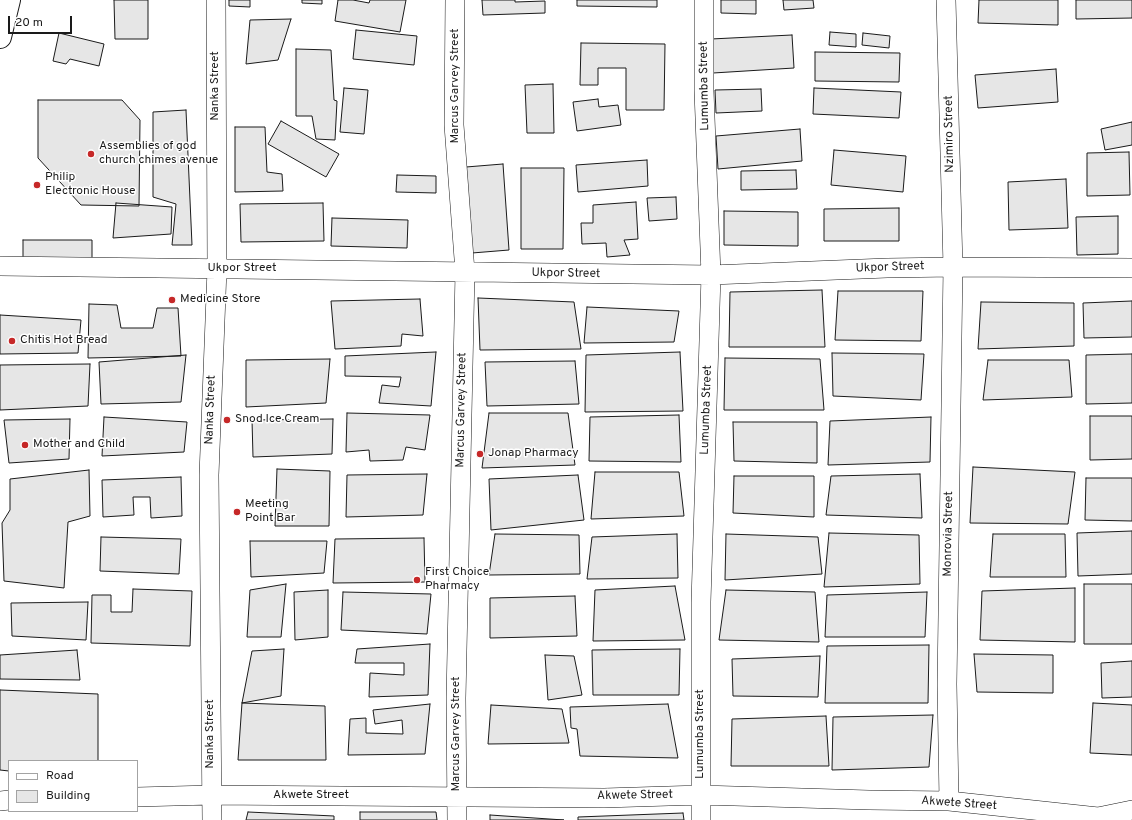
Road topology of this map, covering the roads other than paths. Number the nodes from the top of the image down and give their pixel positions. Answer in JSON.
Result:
{"nodes":[{"id":1,"x":9,"y":0,"type":"edge"},
{"id":2,"x":216,"y":0,"type":"edge"},
{"id":3,"x":455,"y":0,"type":"edge"},
{"id":4,"x":704,"y":0,"type":"edge"},
{"id":5,"x":946,"y":0,"type":"edge"},
{"id":6,"x":0,"y":37,"type":"edge"},
{"id":7,"x":0,"y":266,"type":"edge"},
{"id":8,"x":953,"y":267,"type":"junction"},
{"id":9,"x":1132,"y":268,"type":"edge"},
{"id":10,"x":217,"y":269,"type":"junction"},
{"id":11,"x":465,"y":272,"type":"junction"},
{"id":12,"x":711,"y":275,"type":"junction"},
{"id":13,"x":701,"y":794,"type":"junction"},
{"id":14,"x":211,"y":795,"type":"junction"},
{"id":15,"x":457,"y":796,"type":"junction"},
{"id":16,"x":138,"y":797,"type":"edge"},
{"id":17,"x":949,"y":801,"type":"junction"},
{"id":18,"x":1132,"y":810,"type":"edge"},
{"id":19,"x":212,"y":820,"type":"edge"},
{"id":20,"x":457,"y":820,"type":"edge"},
{"id":21,"x":701,"y":820,"type":"edge"}],
"edges":[{"from":1,"to":6,"type":"main road"},
{"from":2,"to":10,"type":"street","name":"Nanka Street"},
{"from":3,"to":11,"type":"street","name":"Marcus Garvey Street"},
{"from":4,"to":12,"type":"street","name":"Lumumba Street"},
{"from":5,"to":8,"type":"street","name":"Nzimiro Street"},
{"from":7,"to":10,"type":"street","name":"Ukpor Street"},
{"from":8,"to":9,"type":"street","name":"Ukpor Street"},
{"from":8,"to":12,"type":"street","name":"Ukpor Street"},
{"from":8,"to":17,"type":"street","name":"Monrovia Street"},
{"from":10,"to":11,"type":"street","name":"Ukpor Street"},
{"from":10,"to":14,"type":"street","name":"Nanka Street"},
{"from":11,"to":12,"type":"street","name":"Ukpor Street"},
{"from":11,"to":15,"type":"street","name":"Marcus Garvey Street"},
{"from":12,"to":13,"type":"street","name":"Lumumba Street"},
{"from":13,"to":15,"type":"street","name":"Akwete Street"},
{"from":13,"to":17,"type":"street","name":"Akwete Street"},
{"from":13,"to":21,"type":"street","name":"Lumumba Street"},
{"from":14,"to":15,"type":"street","name":"Akwete Street"},
{"from":14,"to":16,"type":"street","name":"Akwete Street"},
{"from":14,"to":19,"type":"street","name":"Nanka Street"},
{"from":15,"to":20,"type":"street","name":"Marcus Garvey Street"},
{"from":17,"to":18,"type":"street","name":"Akwete Street"}]}
